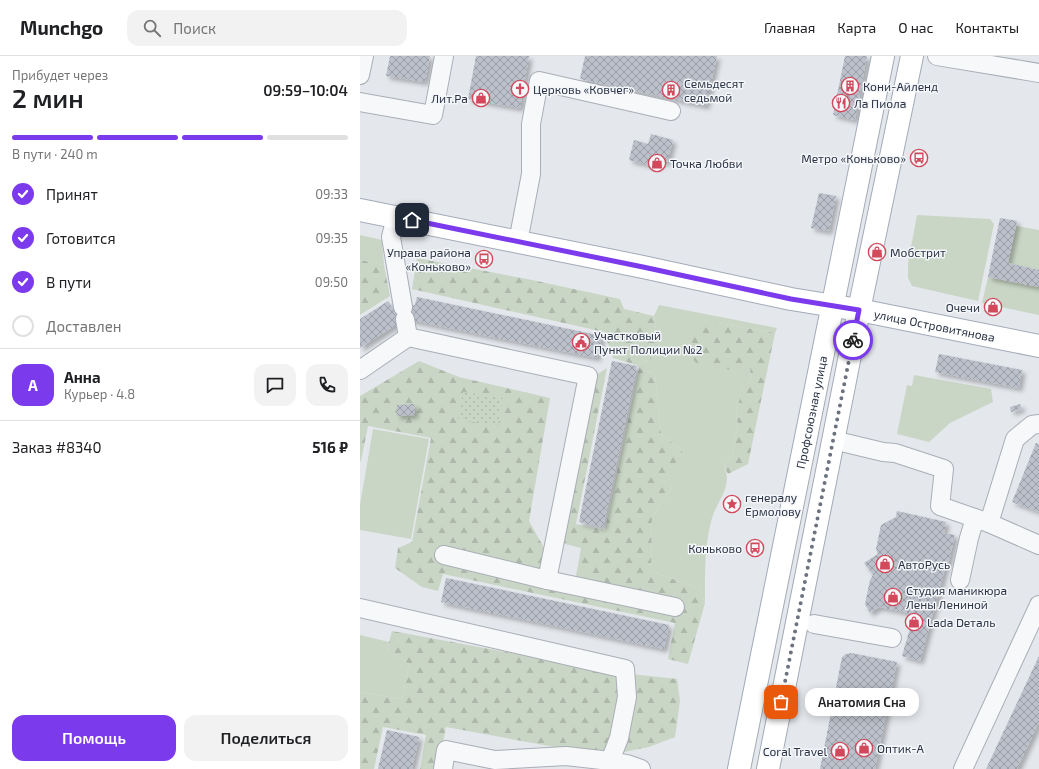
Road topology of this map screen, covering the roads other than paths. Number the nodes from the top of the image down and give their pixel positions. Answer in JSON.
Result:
{"nodes":[{"id":1,"x":364,"y":56,"type":"edge"},
{"id":2,"x":444,"y":56,"type":"edge"},
{"id":3,"x":883,"y":56,"type":"edge"},
{"id":4,"x":912,"y":56,"type":"edge"},
{"id":5,"x":937,"y":56,"type":"edge"},
{"id":6,"x":1039,"y":74,"type":"edge"},
{"id":7,"x":360,"y":75,"type":"edge"},
{"id":8,"x":360,"y":102,"type":"edge"},
{"id":9,"x":671,"y":111,"type":"dead end"},
{"id":10,"x":360,"y":210,"type":"edge"},
{"id":11,"x":396,"y":217,"type":"junction"},
{"id":12,"x":518,"y":242,"type":"junction"},
{"id":13,"x":833,"y":306,"type":"junction"},
{"id":14,"x":859,"y":310,"type":"junction"},
{"id":15,"x":408,"y":337,"type":"junction"},
{"id":16,"x":1039,"y":346,"type":"edge"},
{"id":17,"x":360,"y":370,"type":"edge"},
{"id":18,"x":1039,"y":424,"type":"edge"},
{"id":19,"x":833,"y":440,"type":"junction"},
{"id":20,"x":982,"y":520,"type":"junction"},
{"id":21,"x":1039,"y":544,"type":"edge"},
{"id":22,"x":444,"y":555,"type":"dead end"},
{"id":23,"x":547,"y":580,"type":"junction"},
{"id":24,"x":960,"y":580,"type":"dead end"},
{"id":25,"x":1039,"y":605,"type":"edge"},
{"id":26,"x":675,"y":606,"type":"dead end"},
{"id":27,"x":360,"y":608,"type":"edge"},
{"id":28,"x":814,"y":624,"type":"dead end"},
{"id":29,"x":892,"y":638,"type":"dead end"},
{"id":30,"x":610,"y":761,"type":"junction"},
{"id":31,"x":500,"y":764,"type":"edge"},
{"id":32,"x":443,"y":769,"type":"edge"},
{"id":33,"x":640,"y":769,"type":"edge"},
{"id":34,"x":739,"y":769,"type":"edge"},
{"id":35,"x":768,"y":769,"type":"edge"},
{"id":36,"x":963,"y":769,"type":"edge"}],
"edges":[{"from":1,"to":7,"type":"lane"},
{"from":2,"to":8,"type":"lane"},
{"from":3,"to":13,"type":"main road","name":"Профсоюзная улица"},
{"from":4,"to":14,"type":"main road"},
{"from":5,"to":6,"type":"lane"},
{"from":9,"to":12,"type":"lane"},
{"from":10,"to":11,"type":"main road","name":"улица Островитянова"},
{"from":11,"to":12,"type":"main road","name":"улица Островитянова"},
{"from":11,"to":15,"type":"lane"},
{"from":12,"to":13,"type":"main road","name":"улица Островитянова"},
{"from":13,"to":14,"type":"main road","name":"улица Островитянова"},
{"from":13,"to":34,"type":"main road","name":"Профсоюзная улица"},
{"from":14,"to":16,"type":"main road","name":"улица Островитянова"},
{"from":14,"to":19,"type":"main road"},
{"from":15,"to":17,"type":"lane"},
{"from":15,"to":23,"type":"lane"},
{"from":18,"to":20,"type":"lane"},
{"from":19,"to":20,"type":"lane"},
{"from":19,"to":35,"type":"main road"},
{"from":20,"to":21,"type":"lane"},
{"from":20,"to":24,"type":"lane"},
{"from":22,"to":23,"type":"lane"},
{"from":23,"to":26,"type":"lane"},
{"from":25,"to":36,"type":"lane"},
{"from":27,"to":30,"type":"lane"},
{"from":28,"to":29,"type":"lane"},
{"from":30,"to":31,"type":"lane"},
{"from":30,"to":33,"type":"lane"},
{"from":31,"to":32,"type":"lane"}]}
